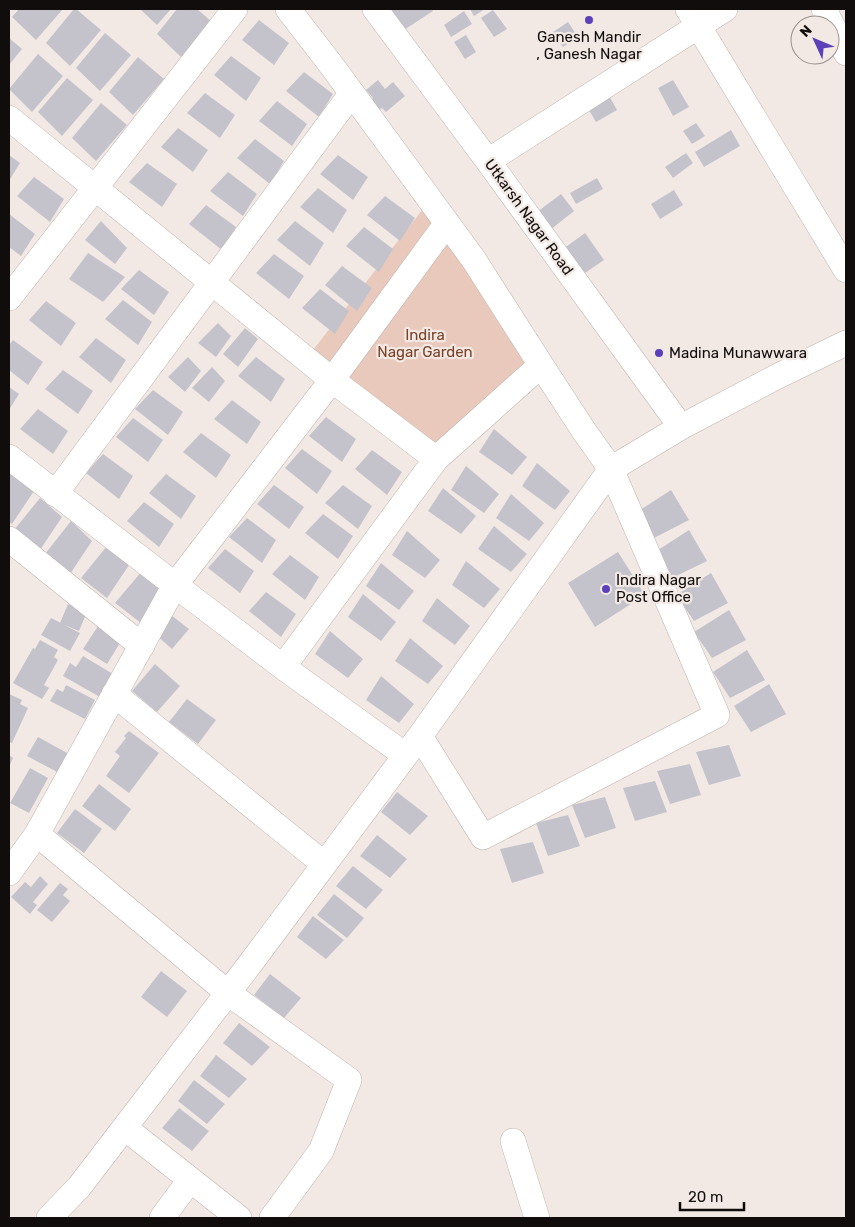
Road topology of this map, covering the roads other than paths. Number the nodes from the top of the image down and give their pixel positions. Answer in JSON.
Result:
{"nodes":[{"id":1,"x":235,"y":9,"type":"edge"},
{"id":2,"x":288,"y":9,"type":"edge"},
{"id":3,"x":376,"y":9,"type":"edge"},
{"id":4,"x":725,"y":9,"type":"edge"},
{"id":5,"x":824,"y":9,"type":"edge"},
{"id":6,"x":693,"y":17,"type":"edge"},
{"id":7,"x":846,"y":53,"type":"edge"},
{"id":8,"x":352,"y":94,"type":"junction"},
{"id":9,"x":9,"y":118,"type":"edge"},
{"id":10,"x":488,"y":161,"type":"junction"},
{"id":11,"x":95,"y":188,"type":"junction"},
{"id":12,"x":447,"y":222,"type":"junction"},
{"id":13,"x":846,"y":270,"type":"edge"},
{"id":14,"x":212,"y":282,"type":"junction"},
{"id":15,"x":9,"y":298,"type":"edge"},
{"id":16,"x":846,"y":343,"type":"edge"},
{"id":17,"x":541,"y":365,"type":"junction"},
{"id":18,"x":332,"y":380,"type":"junction"},
{"id":19,"x":680,"y":427,"type":"junction"},
{"id":20,"x":9,"y":457,"type":"edge"},
{"id":21,"x":436,"y":459,"type":"junction"},
{"id":22,"x":611,"y":468,"type":"junction"},
{"id":23,"x":55,"y":494,"type":"junction"},
{"id":24,"x":9,"y":539,"type":"edge"},
{"id":25,"x":175,"y":585,"type":"junction"},
{"id":26,"x":142,"y":646,"type":"junction"},
{"id":27,"x":283,"y":667,"type":"junction"},
{"id":28,"x":114,"y":694,"type":"junction"},
{"id":29,"x":420,"y":736,"type":"junction"},
{"id":30,"x":405,"y":755,"type":"junction"},
{"id":31,"x":37,"y":834,"type":"junction"},
{"id":32,"x":324,"y":864,"type":"junction"},
{"id":33,"x":9,"y":873,"type":"edge"},
{"id":34,"x":228,"y":994,"type":"junction"},
{"id":35,"x":125,"y":1128,"type":"junction"},
{"id":36,"x":512,"y":1142,"type":"dead end"},
{"id":37,"x":190,"y":1180,"type":"junction"},
{"id":38,"x":49,"y":1218,"type":"edge"},
{"id":39,"x":162,"y":1218,"type":"edge"},
{"id":40,"x":239,"y":1218,"type":"edge"},
{"id":41,"x":272,"y":1218,"type":"edge"},
{"id":42,"x":536,"y":1218,"type":"edge"}],
"edges":[{"from":1,"to":11,"type":"street"},
{"from":2,"to":8,"type":"street"},
{"from":3,"to":10,"type":"street","name":"Utkarsh Nagar Road"},
{"from":4,"to":6,"type":"street"},
{"from":5,"to":7,"type":"street"},
{"from":6,"to":10,"type":"street"},
{"from":6,"to":13,"type":"street"},
{"from":8,"to":12,"type":"street"},
{"from":8,"to":14,"type":"street"},
{"from":9,"to":11,"type":"street"},
{"from":10,"to":19,"type":"street","name":"Utkarsh Nagar Road"},
{"from":11,"to":14,"type":"street"},
{"from":11,"to":15,"type":"street"},
{"from":12,"to":17,"type":"street"},
{"from":12,"to":18,"type":"street"},
{"from":14,"to":18,"type":"street"},
{"from":14,"to":23,"type":"street"},
{"from":16,"to":19,"type":"street"},
{"from":17,"to":21,"type":"street"},
{"from":17,"to":22,"type":"street"},
{"from":18,"to":21,"type":"street"},
{"from":18,"to":25,"type":"street"},
{"from":19,"to":22,"type":"street"},
{"from":20,"to":23,"type":"street"},
{"from":21,"to":27,"type":"street"},
{"from":22,"to":29,"type":"street"},
{"from":22,"to":29,"type":"street"},
{"from":23,"to":25,"type":"street"},
{"from":24,"to":26,"type":"street"},
{"from":25,"to":26,"type":"street"},
{"from":25,"to":27,"type":"street"},
{"from":26,"to":28,"type":"street"},
{"from":27,"to":30,"type":"street"},
{"from":28,"to":31,"type":"street"},
{"from":28,"to":32,"type":"street"},
{"from":29,"to":30,"type":"street"},
{"from":30,"to":32,"type":"street"},
{"from":31,"to":33,"type":"street"},
{"from":31,"to":34,"type":"street"},
{"from":32,"to":34,"type":"street"},
{"from":34,"to":35,"type":"street"},
{"from":34,"to":41,"type":"street"},
{"from":35,"to":37,"type":"street"},
{"from":35,"to":38,"type":"street"},
{"from":36,"to":42,"type":"street"},
{"from":37,"to":39,"type":"street"},
{"from":37,"to":40,"type":"street"}]}
